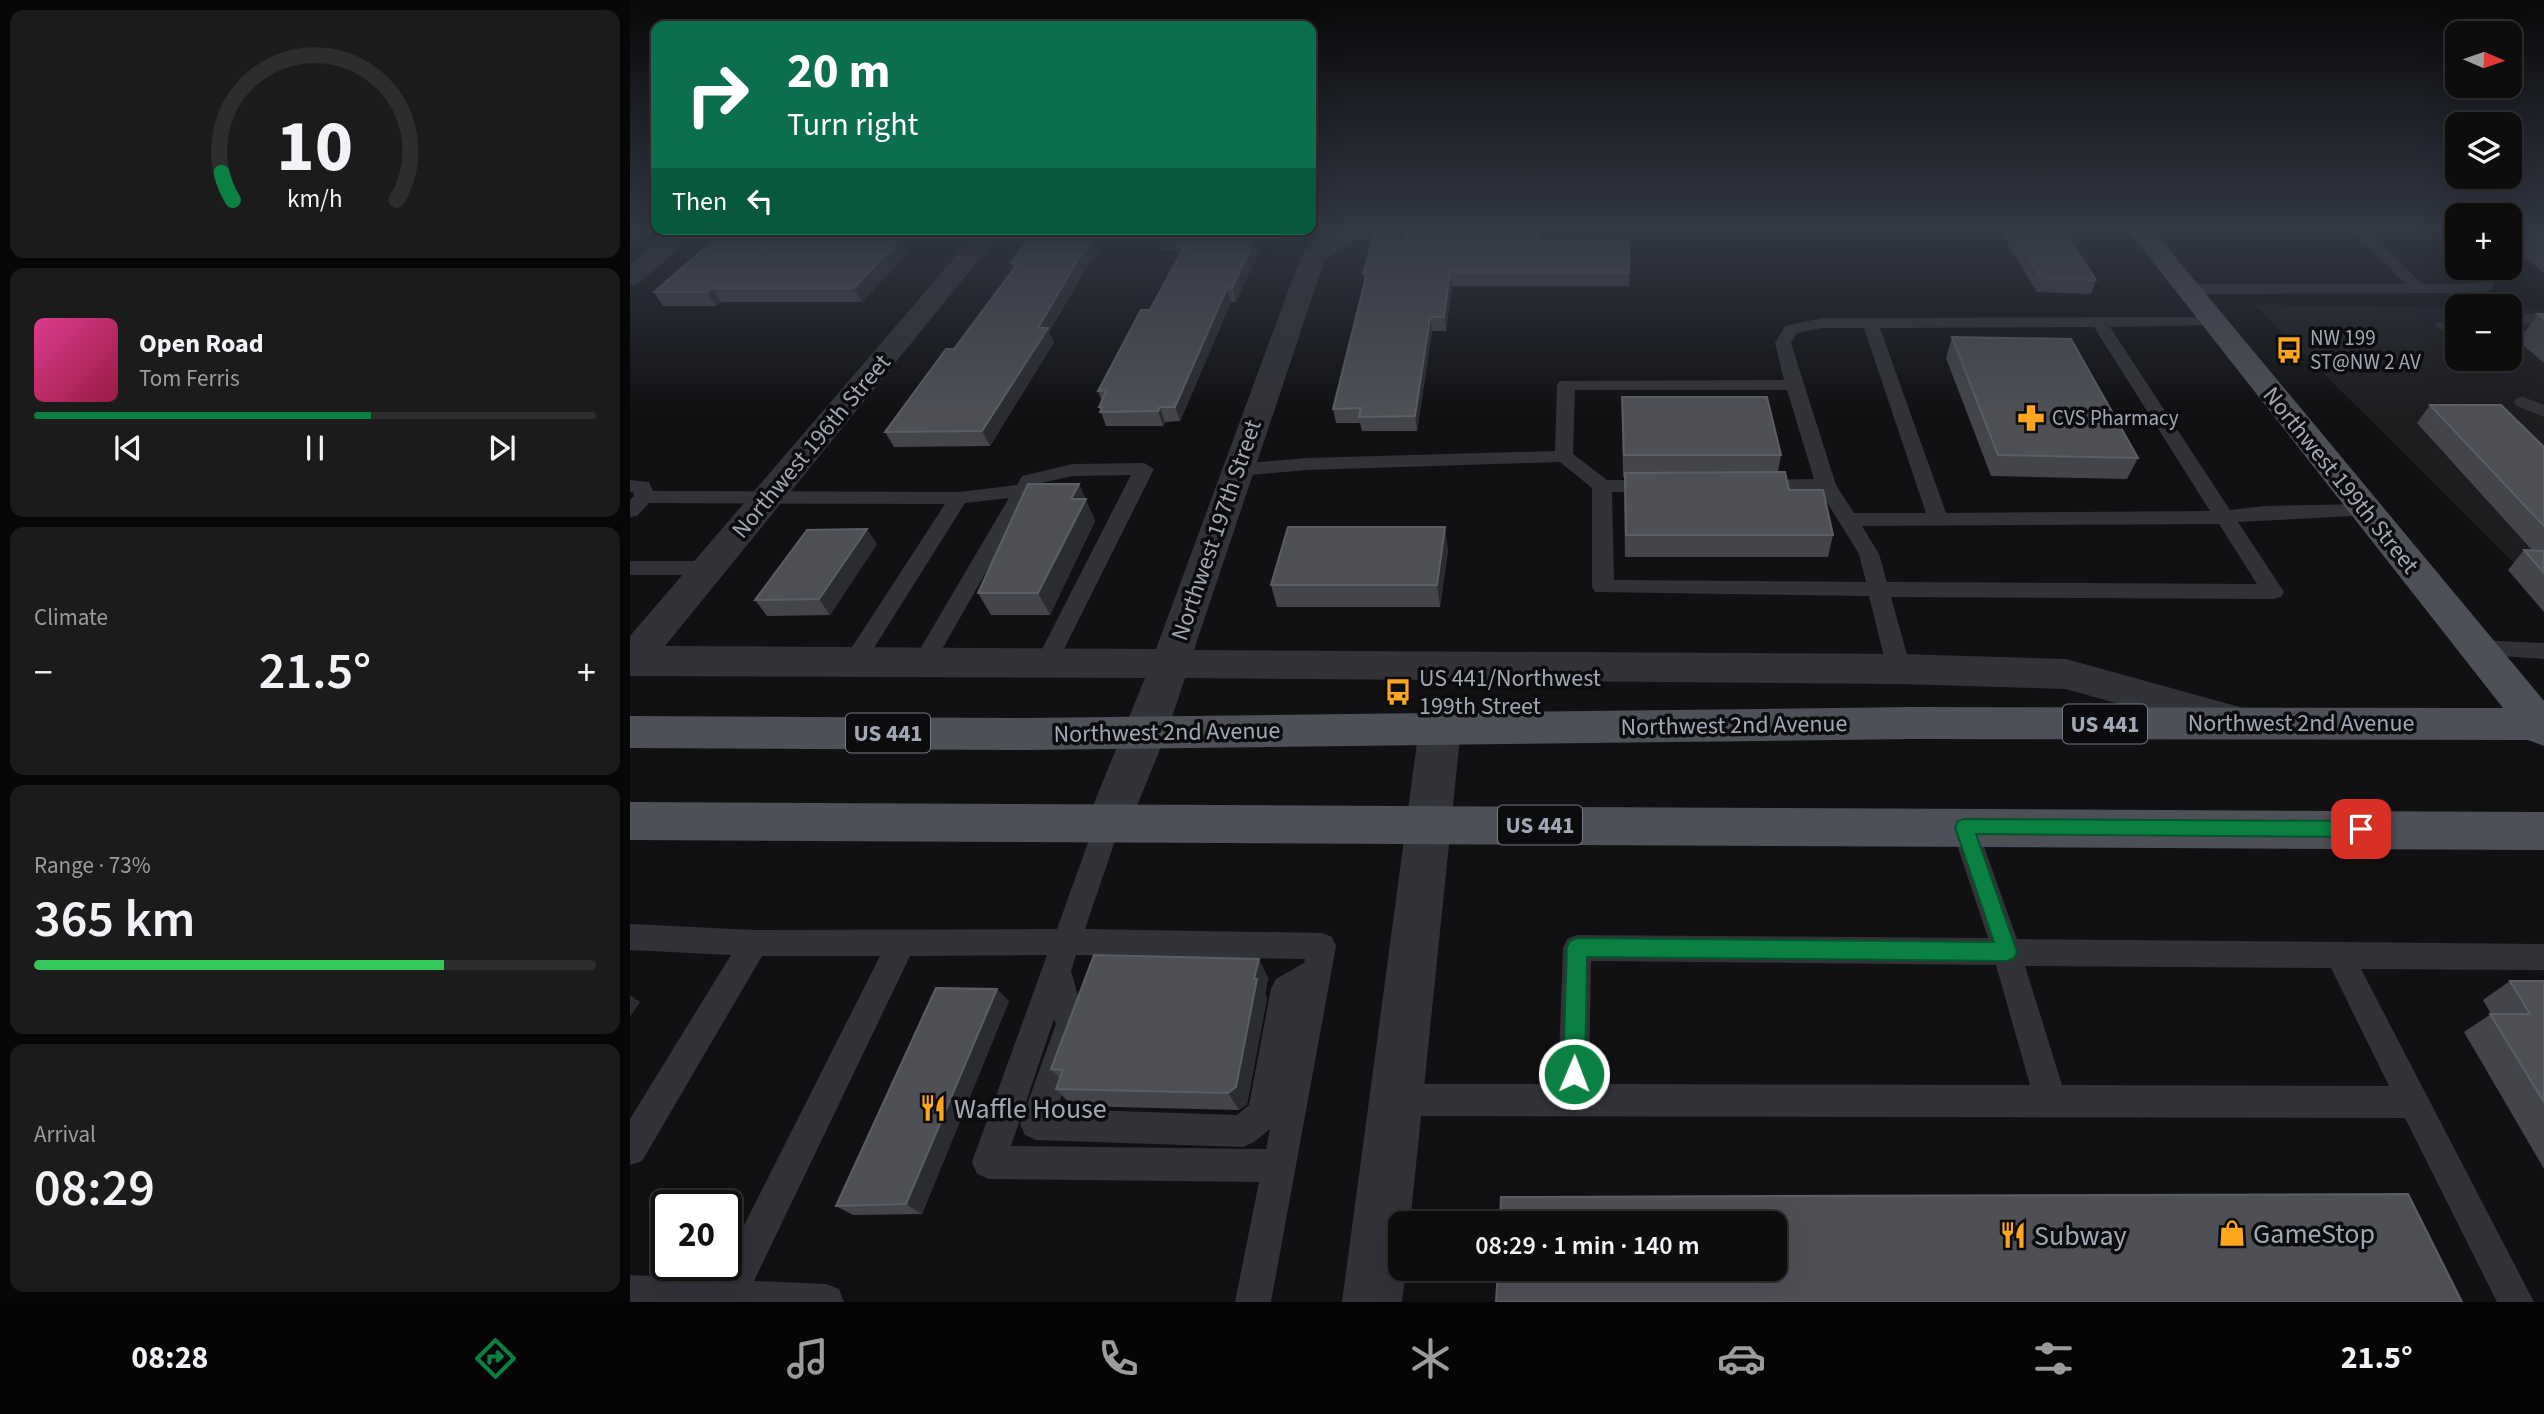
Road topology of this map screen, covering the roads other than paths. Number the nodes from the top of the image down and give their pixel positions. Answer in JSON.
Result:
{"nodes":[{"id":1,"x":2186,"y":289,"type":"edge"},
{"id":2,"x":941,"y":290,"type":"edge"},
{"id":3,"x":1301,"y":290,"type":"edge"},
{"id":4,"x":2544,"y":318,"type":"edge"},
{"id":5,"x":2522,"y":320,"type":"edge"},
{"id":6,"x":2213,"y":321,"type":"junction"},
{"id":7,"x":2099,"y":322,"type":"junction"},
{"id":8,"x":1870,"y":323,"type":"junction"},
{"id":9,"x":1794,"y":385,"type":"junction"},
{"id":10,"x":2523,"y":402,"type":"dead end"},
{"id":11,"x":2544,"y":412,"type":"edge"},
{"id":12,"x":1564,"y":456,"type":"junction"},
{"id":13,"x":1237,"y":470,"type":"junction"},
{"id":14,"x":1826,"y":485,"type":"junction"},
{"id":15,"x":1602,"y":486,"type":"junction"},
{"id":16,"x":1681,"y":486,"type":"edge"},
{"id":17,"x":1734,"y":486,"type":"edge"},
{"id":18,"x":1023,"y":490,"type":"junction"},
{"id":19,"x":769,"y":497,"type":"junction"},
{"id":20,"x":635,"y":498,"type":"edge"},
{"id":21,"x":959,"y":498,"type":"junction"},
{"id":22,"x":2365,"y":510,"type":"junction"},
{"id":23,"x":2225,"y":517,"type":"junction"},
{"id":24,"x":1938,"y":519,"type":"junction"},
{"id":25,"x":1848,"y":520,"type":"junction"},
{"id":26,"x":630,"y":568,"type":"edge"},
{"id":27,"x":709,"y":568,"type":"junction"},
{"id":28,"x":1879,"y":589,"type":"junction"},
{"id":29,"x":2477,"y":648,"type":"junction"},
{"id":30,"x":2544,"y":651,"type":"edge"},
{"id":31,"x":631,"y":661,"type":"edge"},
{"id":32,"x":854,"y":661,"type":"junction"},
{"id":33,"x":924,"y":661,"type":"junction"},
{"id":34,"x":1047,"y":662,"type":"junction"},
{"id":35,"x":1170,"y":662,"type":"junction"},
{"id":36,"x":1899,"y":669,"type":"junction"},
{"id":37,"x":2249,"y":724,"type":"junction"},
{"id":38,"x":2542,"y":726,"type":"edge"},
{"id":39,"x":1440,"y":728,"type":"junction"},
{"id":40,"x":630,"y":732,"type":"edge"},
{"id":41,"x":1146,"y":732,"type":"junction"},
{"id":42,"x":630,"y":821,"type":"edge"},
{"id":43,"x":1108,"y":823,"type":"junction"},
{"id":44,"x":1429,"y":824,"type":"junction"},
{"id":45,"x":1964,"y":827,"type":"junction"},
{"id":46,"x":2544,"y":831,"type":"edge"},
{"id":47,"x":630,"y":937,"type":"edge"},
{"id":48,"x":902,"y":942,"type":"junction"},
{"id":49,"x":754,"y":943,"type":"junction"},
{"id":50,"x":2007,"y":952,"type":"junction"},
{"id":51,"x":1060,"y":955,"type":"junction"},
{"id":52,"x":2339,"y":955,"type":"junction"},
{"id":53,"x":2544,"y":957,"type":"edge"},
{"id":54,"x":1318,"y":971,"type":"junction"},
{"id":55,"x":1396,"y":1100,"type":"junction"},
{"id":56,"x":1573,"y":1100,"type":"junction"},
{"id":57,"x":2050,"y":1100,"type":"junction"},
{"id":58,"x":2414,"y":1102,"type":"junction"},
{"id":59,"x":630,"y":1149,"type":"edge"},
{"id":60,"x":1280,"y":1166,"type":"junction"},
{"id":61,"x":630,"y":1293,"type":"edge"},
{"id":62,"x":727,"y":1298,"type":"junction"},
{"id":63,"x":826,"y":1302,"type":"edge"},
{"id":64,"x":1253,"y":1302,"type":"edge"},
{"id":65,"x":1371,"y":1302,"type":"edge"},
{"id":66,"x":2516,"y":1302,"type":"edge"}],
"edges":[{"from":1,"to":6,"type":"main road","name":"Northwest 199th Street"},
{"from":2,"to":19,"type":"street","name":"Northwest 196th Street"},
{"from":3,"to":13,"type":"street","name":"Northwest 197th Street"},
{"from":4,"to":5,"type":"lane"},
{"from":6,"to":7,"type":"lane"},
{"from":6,"to":22,"type":"main road","name":"Northwest 199th Street"},
{"from":7,"to":8,"type":"lane"},
{"from":7,"to":23,"type":"lane"},
{"from":8,"to":9,"type":"lane"},
{"from":8,"to":24,"type":"lane"},
{"from":9,"to":12,"type":"lane"},
{"from":9,"to":14,"type":"lane"},
{"from":10,"to":11,"type":"lane"},
{"from":12,"to":13,"type":"lane"},
{"from":12,"to":15,"type":"lane"},
{"from":13,"to":35,"type":"street","name":"Northwest 197th Street"},
{"from":14,"to":17,"type":"lane"},
{"from":14,"to":25,"type":"lane"},
{"from":15,"to":16,"type":"lane"},
{"from":15,"to":28,"type":"lane"},
{"from":18,"to":21,"type":"lane"},
{"from":18,"to":33,"type":"lane"},
{"from":18,"to":34,"type":"lane"},
{"from":19,"to":20,"type":"lane"},
{"from":19,"to":21,"type":"lane"},
{"from":19,"to":27,"type":"street","name":"Northwest 196th Street"},
{"from":21,"to":32,"type":"lane"},
{"from":22,"to":23,"type":"lane"},
{"from":22,"to":29,"type":"main road","name":"Northwest 199th Street"},
{"from":23,"to":24,"type":"lane"},
{"from":23,"to":28,"type":"lane"},
{"from":24,"to":25,"type":"lane"},
{"from":25,"to":28,"type":"lane"},
{"from":26,"to":27,"type":"lane"},
{"from":27,"to":31,"type":"street","name":"Northwest 196th Street"},
{"from":28,"to":36,"type":"lane"},
{"from":29,"to":30,"type":"lane"},
{"from":29,"to":38,"type":"main road","name":"Northwest 199th Street"},
{"from":31,"to":32,"type":"street"},
{"from":32,"to":33,"type":"street"},
{"from":33,"to":34,"type":"street"},
{"from":34,"to":35,"type":"street"},
{"from":35,"to":36,"type":"street"},
{"from":35,"to":41,"type":"street","name":"Northwest 197th Street"},
{"from":36,"to":37,"type":"street"},
{"from":37,"to":38,"type":"main road","name":"Northwest 2nd Avenue","number":"US 441"},
{"from":37,"to":39,"type":"main road","name":"Northwest 2nd Avenue","number":"US 441"},
{"from":39,"to":41,"type":"main road","name":"Northwest 2nd Avenue","number":"US 441"},
{"from":39,"to":44,"type":"street"},
{"from":40,"to":41,"type":"main road","name":"Northwest 2nd Avenue","number":"US 441"},
{"from":41,"to":43,"type":"street","name":"Northwest 197th Street"},
{"from":42,"to":43,"type":"main road","number":"US 441"},
{"from":43,"to":44,"type":"main road","number":"US 441"},
{"from":43,"to":51,"type":"lane"},
{"from":44,"to":45,"type":"main road","number":"US 441"},
{"from":44,"to":55,"type":"street"},
{"from":45,"to":46,"type":"main road","number":"US 441"},
{"from":45,"to":50,"type":"lane"},
{"from":47,"to":49,"type":"lane"},
{"from":48,"to":49,"type":"lane"},
{"from":48,"to":51,"type":"lane"},
{"from":48,"to":62,"type":"lane"},
{"from":49,"to":59,"type":"lane"},
{"from":50,"to":52,"type":"lane"},
{"from":50,"to":56,"type":"lane"},
{"from":50,"to":57,"type":"lane"},
{"from":51,"to":54,"type":"lane"},
{"from":51,"to":54,"type":"lane"},
{"from":51,"to":60,"type":"lane"},
{"from":52,"to":53,"type":"lane"},
{"from":52,"to":58,"type":"lane"},
{"from":54,"to":60,"type":"lane"},
{"from":55,"to":56,"type":"lane"},
{"from":55,"to":65,"type":"street"},
{"from":56,"to":57,"type":"lane"},
{"from":57,"to":58,"type":"lane"},
{"from":58,"to":66,"type":"lane"},
{"from":60,"to":64,"type":"lane"},
{"from":61,"to":62,"type":"lane"},
{"from":62,"to":63,"type":"lane"}]}
